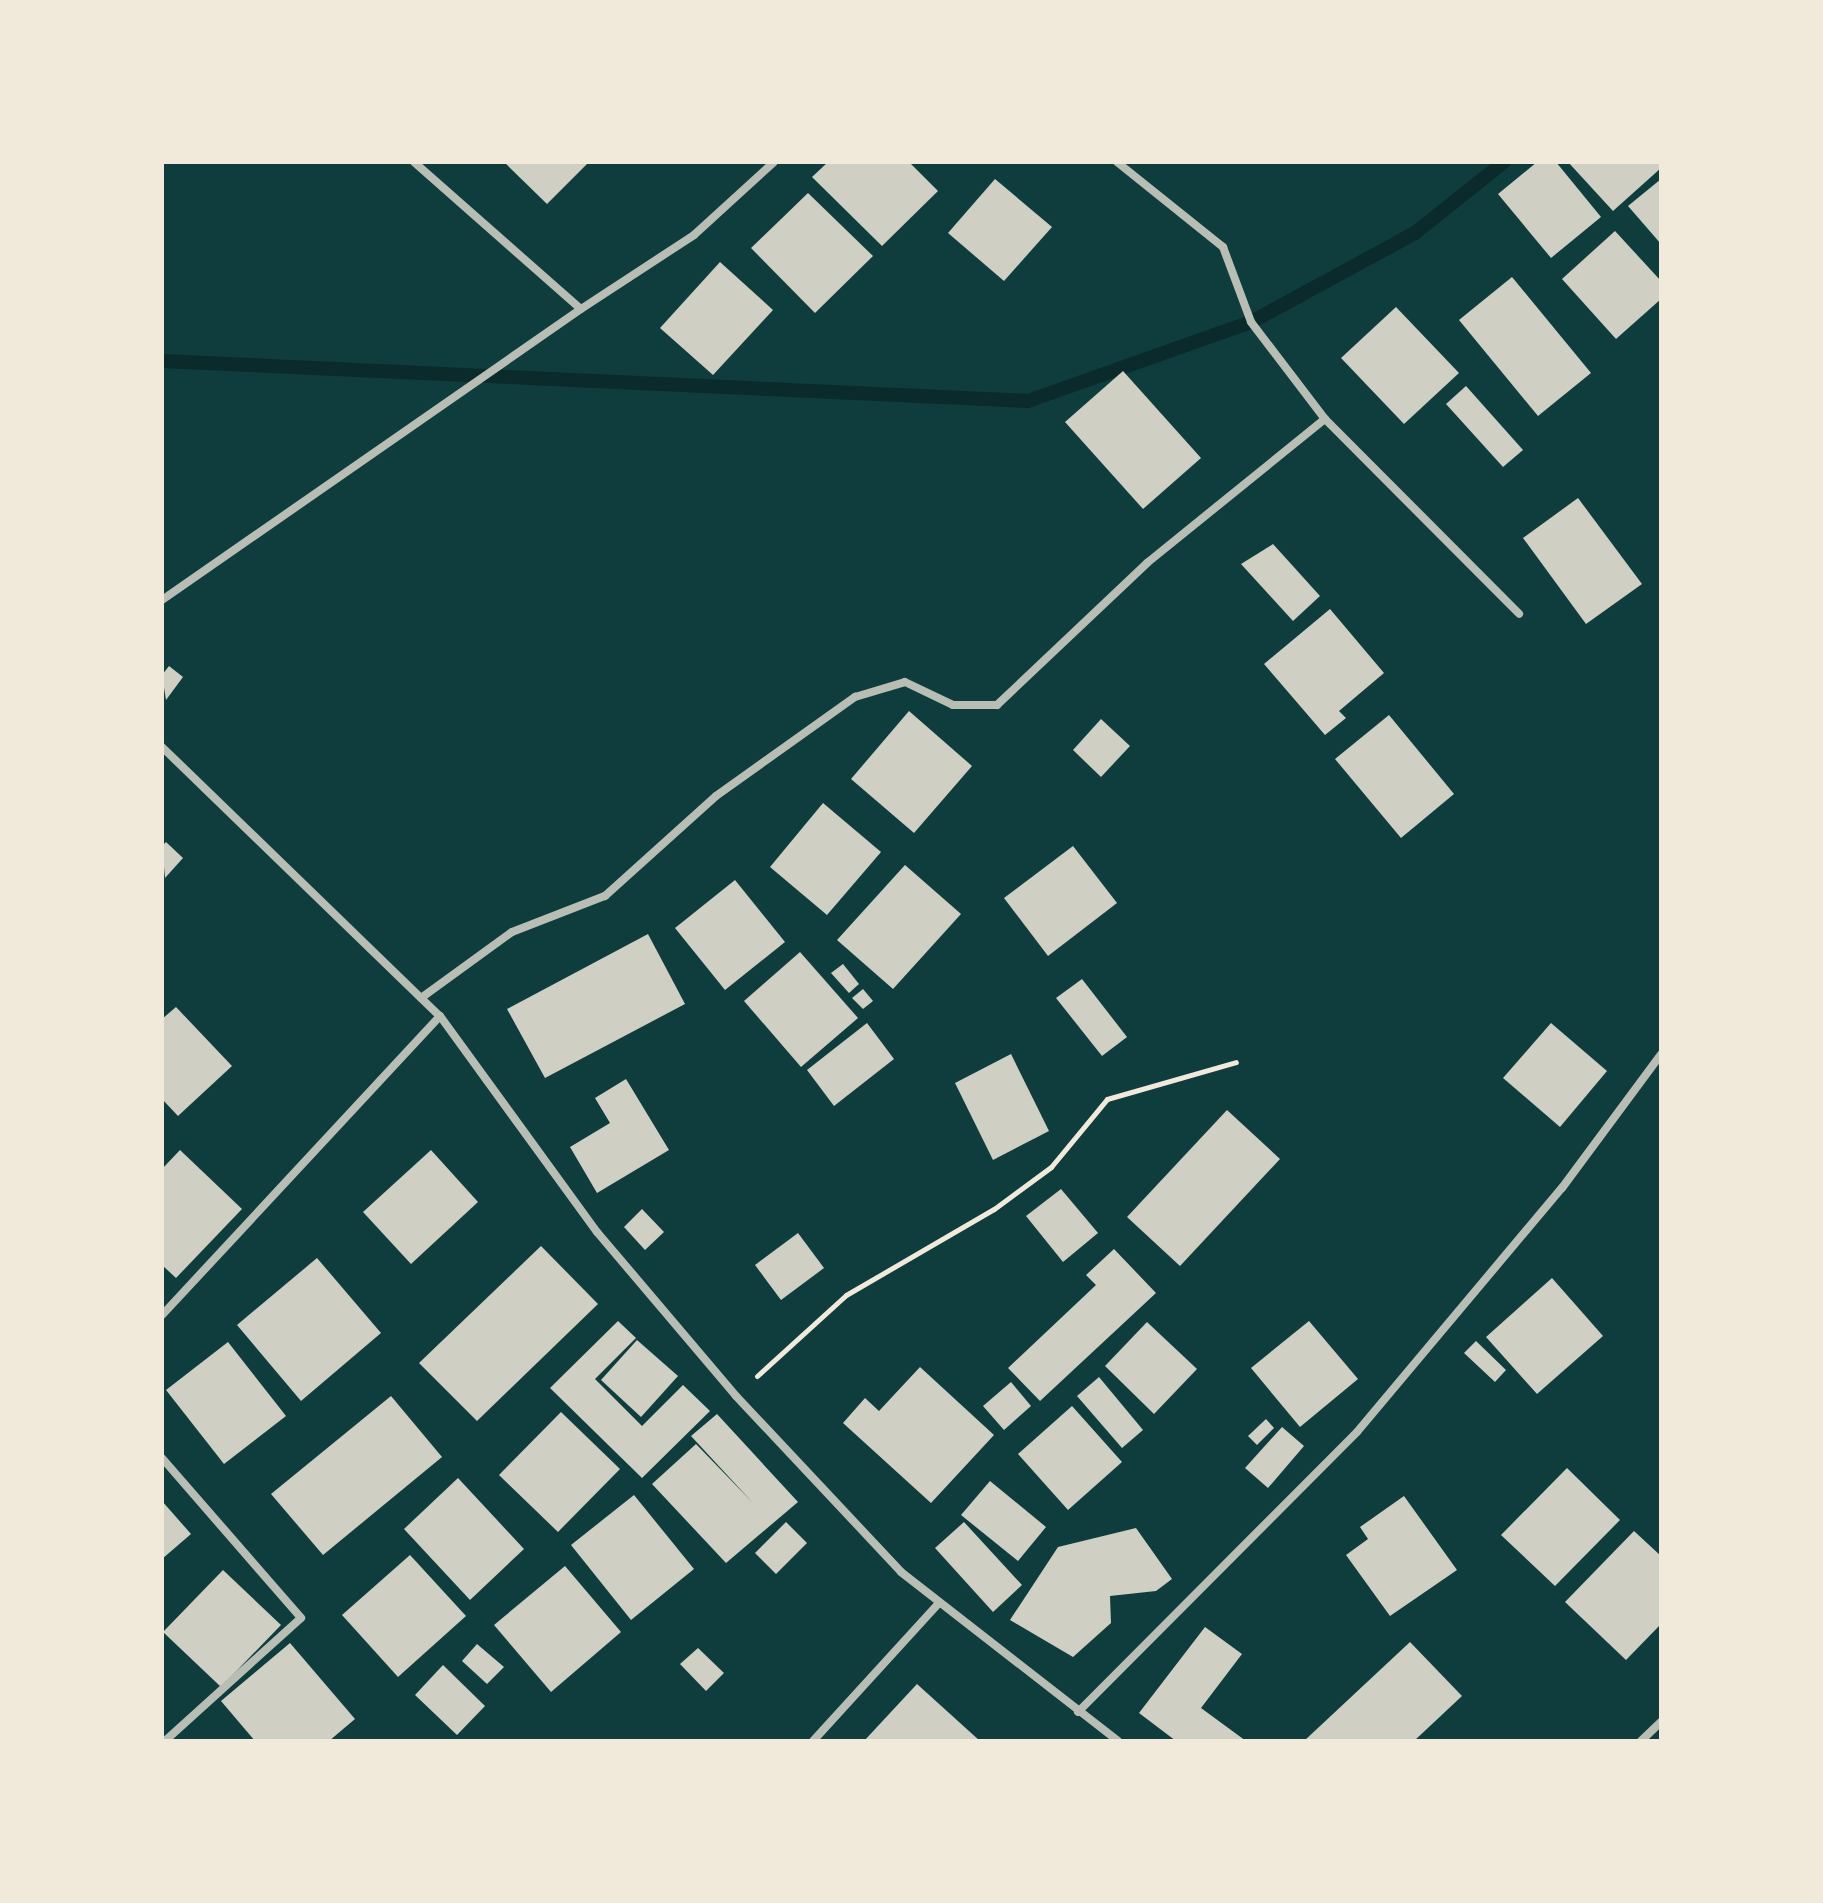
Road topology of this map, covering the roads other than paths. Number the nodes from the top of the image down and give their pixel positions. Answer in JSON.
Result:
{"nodes":[{"id":1,"x":414,"y":162,"type":"edge"},
{"id":2,"x":774,"y":162,"type":"edge"},
{"id":3,"x":1117,"y":162,"type":"edge"},
{"id":4,"x":581,"y":309,"type":"junction"},
{"id":5,"x":1325,"y":419,"type":"junction"},
{"id":6,"x":162,"y":600,"type":"edge"},
{"id":7,"x":1519,"y":614,"type":"dead end"},
{"id":8,"x":162,"y":747,"type":"edge"},
{"id":9,"x":421,"y":998,"type":"junction"},
{"id":10,"x":440,"y":1016,"type":"junction"},
{"id":11,"x":1661,"y":1054,"type":"edge"},
{"id":12,"x":162,"y":1315,"type":"edge"},
{"id":13,"x":162,"y":1458,"type":"edge"},
{"id":14,"x":939,"y":1603,"type":"junction"},
{"id":15,"x":1078,"y":1712,"type":"junction"},
{"id":16,"x":1661,"y":1722,"type":"edge"},
{"id":17,"x":165,"y":1741,"type":"edge"},
{"id":18,"x":813,"y":1741,"type":"edge"},
{"id":19,"x":1118,"y":1741,"type":"edge"},
{"id":20,"x":1641,"y":1741,"type":"edge"}],
"edges":[{"from":1,"to":4,"type":"street"},
{"from":2,"to":4,"type":"street"},
{"from":3,"to":5,"type":"street"},
{"from":4,"to":6,"type":"street"},
{"from":5,"to":7,"type":"street"},
{"from":5,"to":9,"type":"street"},
{"from":8,"to":9,"type":"street"},
{"from":9,"to":10,"type":"street"},
{"from":10,"to":12,"type":"street"},
{"from":10,"to":14,"type":"street"},
{"from":11,"to":15,"type":"street"},
{"from":13,"to":17,"type":"street"},
{"from":14,"to":15,"type":"street"},
{"from":14,"to":18,"type":"street"},
{"from":15,"to":19,"type":"street"},
{"from":16,"to":20,"type":"street"}]}
